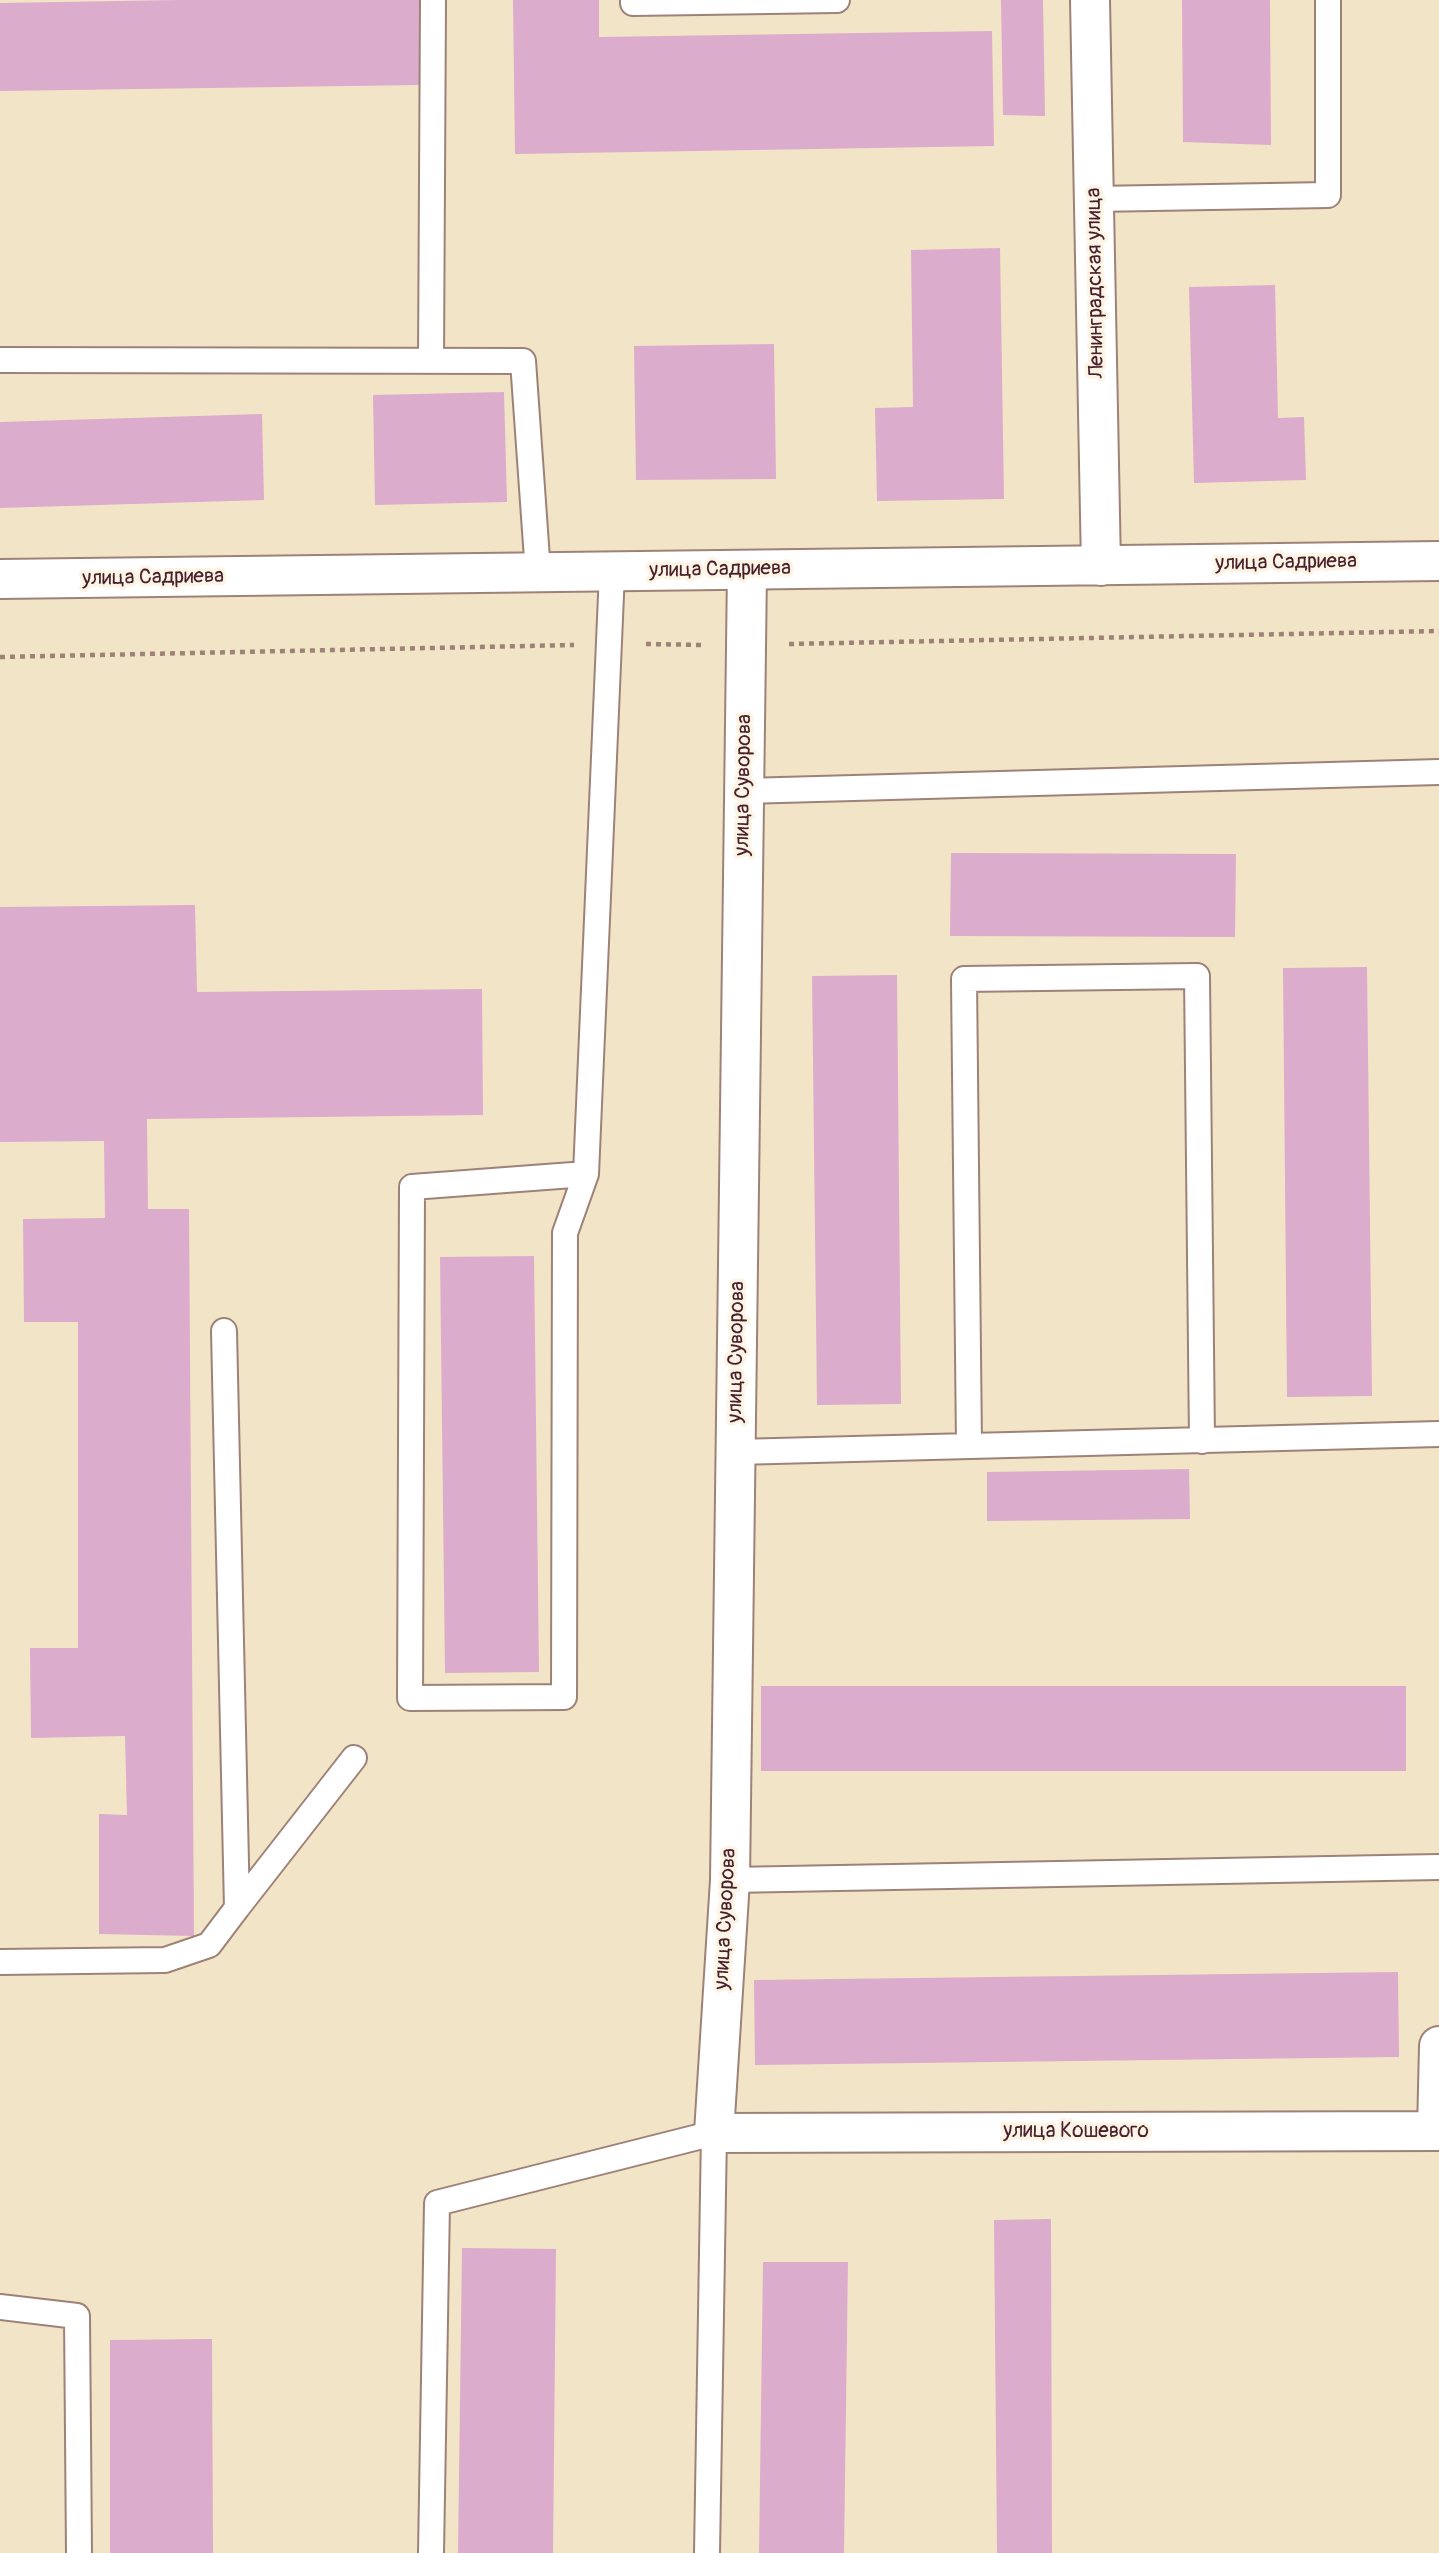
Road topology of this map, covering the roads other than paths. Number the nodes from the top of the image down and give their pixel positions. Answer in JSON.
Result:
{"nodes":[{"id":1,"x":433,"y":0,"type":"edge"},
{"id":2,"x":633,"y":0,"type":"edge"},
{"id":3,"x":836,"y":0,"type":"edge"},
{"id":4,"x":1090,"y":0,"type":"edge"},
{"id":5,"x":1328,"y":0,"type":"edge"},
{"id":6,"x":1094,"y":199,"type":"junction"},
{"id":7,"x":0,"y":360,"type":"edge"},
{"id":8,"x":431,"y":360,"type":"junction"},
{"id":9,"x":1439,"y":561,"type":"edge"},
{"id":10,"x":1101,"y":566,"type":"junction"},
{"id":11,"x":747,"y":570,"type":"junction"},
{"id":12,"x":612,"y":572,"type":"junction"},
{"id":13,"x":538,"y":573,"type":"junction"},
{"id":14,"x":0,"y":579,"type":"edge"},
{"id":15,"x":1439,"y":772,"type":"edge"},
{"id":16,"x":744,"y":790,"type":"junction"},
{"id":17,"x":586,"y":1174,"type":"junction"},
{"id":18,"x":224,"y":1331,"type":"dead end"},
{"id":19,"x":1439,"y":1434,"type":"edge"},
{"id":20,"x":1202,"y":1441,"type":"junction"},
{"id":21,"x":969,"y":1446,"type":"junction"},
{"id":22,"x":736,"y":1452,"type":"junction"},
{"id":23,"x":354,"y":1758,"type":"dead end"},
{"id":24,"x":1439,"y":1867,"type":"edge"},
{"id":25,"x":730,"y":1880,"type":"junction"},
{"id":26,"x":237,"y":1908,"type":"junction"},
{"id":27,"x":0,"y":1962,"type":"edge"},
{"id":28,"x":1439,"y":2046,"type":"edge"},
{"id":29,"x":1438,"y":2131,"type":"edge"},
{"id":30,"x":714,"y":2133,"type":"junction"},
{"id":31,"x":0,"y":2307,"type":"edge"},
{"id":32,"x":79,"y":2553,"type":"edge"},
{"id":33,"x":431,"y":2553,"type":"edge"},
{"id":34,"x":707,"y":2553,"type":"edge"}],
"edges":[{"from":1,"to":8,"type":"lane"},
{"from":2,"to":3,"type":"lane"},
{"from":4,"to":6,"type":"street","name":"Ленинградская улица"},
{"from":5,"to":6,"type":"lane"},
{"from":6,"to":10,"type":"street","name":"Ленинградская улица"},
{"from":7,"to":8,"type":"lane"},
{"from":8,"to":13,"type":"lane"},
{"from":9,"to":10,"type":"street","name":"улица Садриева"},
{"from":10,"to":11,"type":"street","name":"улица Садриева"},
{"from":11,"to":12,"type":"street","name":"улица Садриева"},
{"from":11,"to":16,"type":"street","name":"улица Суворова"},
{"from":12,"to":13,"type":"street","name":"улица Садриева"},
{"from":12,"to":17,"type":"lane"},
{"from":13,"to":14,"type":"street","name":"улица Садриева"},
{"from":15,"to":16,"type":"lane"},
{"from":16,"to":22,"type":"street","name":"улица Суворова"},
{"from":17,"to":17,"type":"lane"},
{"from":18,"to":26,"type":"lane"},
{"from":19,"to":20,"type":"lane"},
{"from":20,"to":21,"type":"lane"},
{"from":20,"to":21,"type":"lane"},
{"from":21,"to":22,"type":"lane"},
{"from":22,"to":25,"type":"street","name":"улица Суворова"},
{"from":23,"to":26,"type":"lane"},
{"from":24,"to":25,"type":"lane"},
{"from":25,"to":30,"type":"street","name":"улица Суворова"},
{"from":26,"to":27,"type":"lane"},
{"from":28,"to":29,"type":"street"},
{"from":29,"to":30,"type":"street","name":"улица Кошевого"},
{"from":30,"to":33,"type":"lane"},
{"from":30,"to":34,"type":"lane"},
{"from":31,"to":32,"type":"lane"}]}
